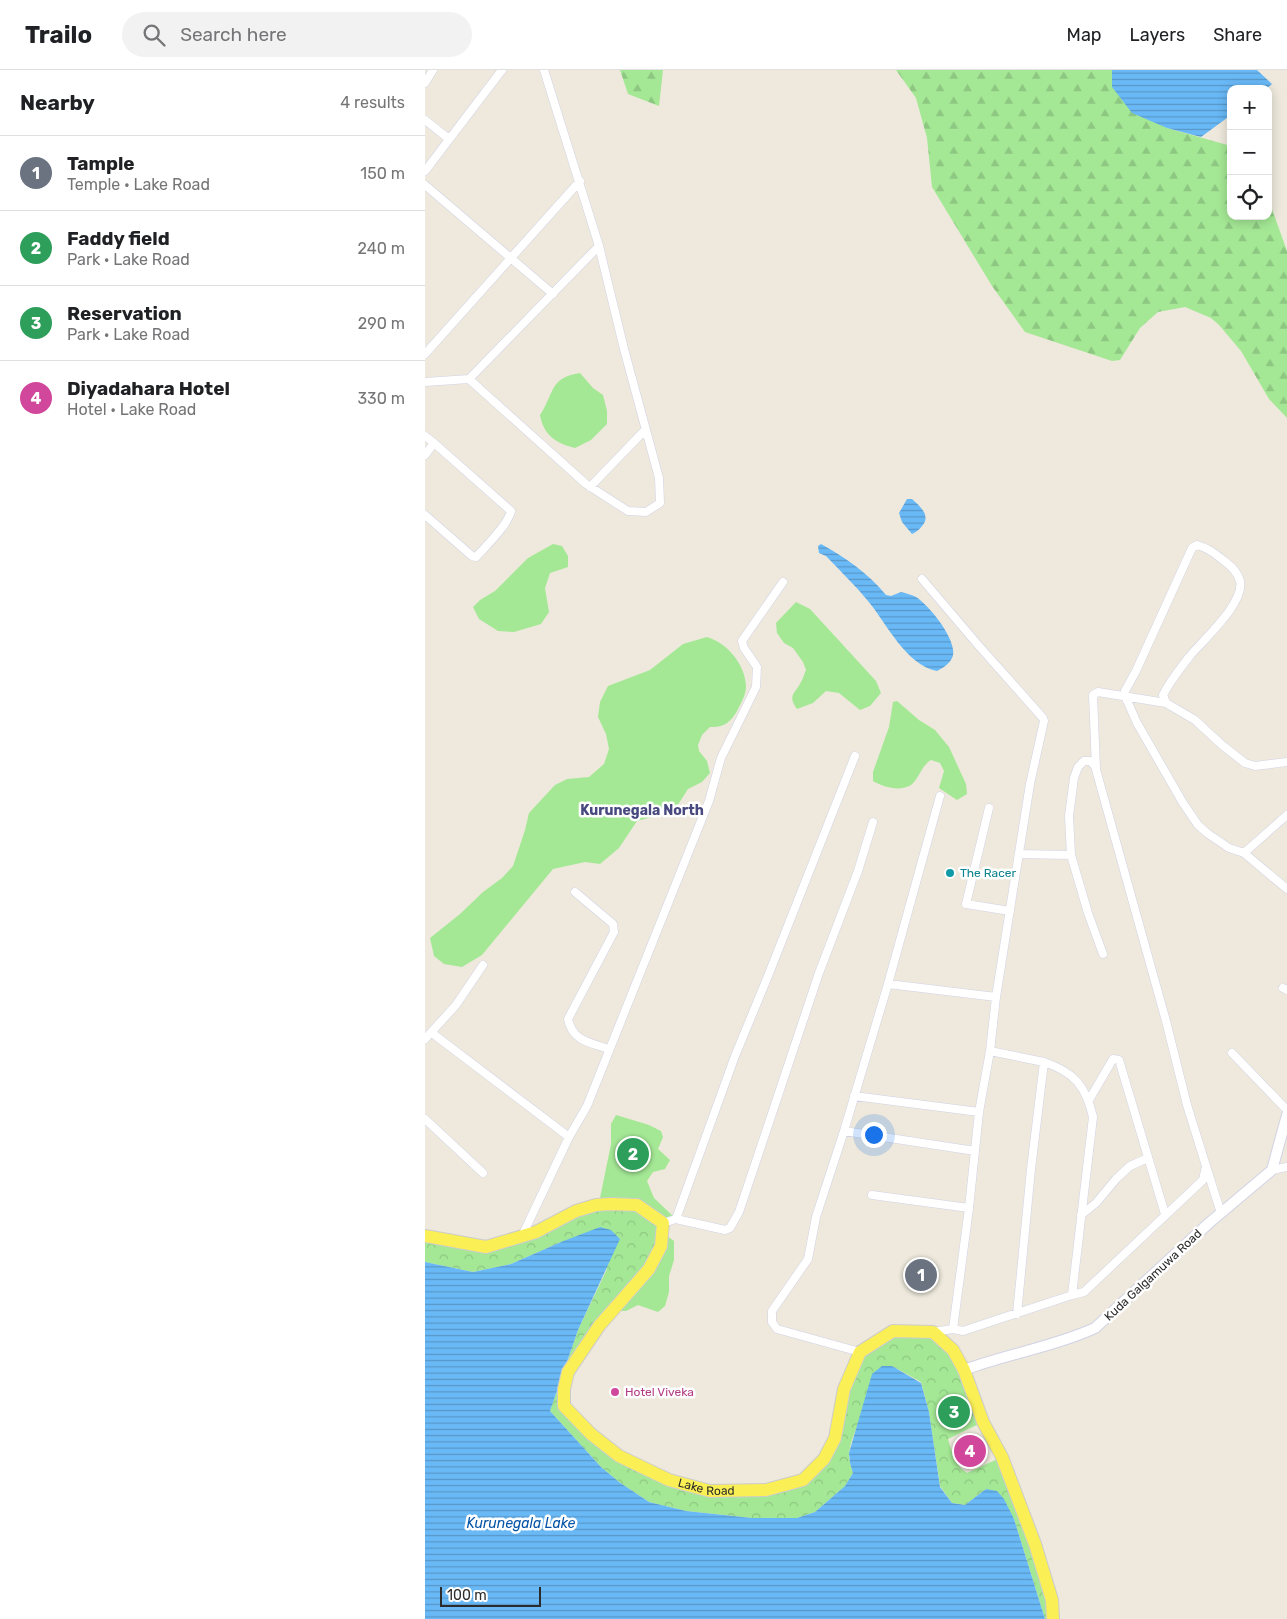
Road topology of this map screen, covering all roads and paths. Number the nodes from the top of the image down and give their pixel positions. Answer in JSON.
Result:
{"nodes":[{"id":1,"x":433,"y":70,"type":"edge"},
{"id":2,"x":503,"y":70,"type":"edge"},
{"id":3,"x":544,"y":70,"type":"edge"},
{"id":4,"x":425,"y":83,"type":"edge"},
{"id":5,"x":425,"y":120,"type":"edge"},
{"id":6,"x":449,"y":139,"type":"junction"},
{"id":7,"x":425,"y":171,"type":"edge"},
{"id":8,"x":580,"y":181,"type":"junction"},
{"id":9,"x":425,"y":185,"type":"edge"},
{"id":10,"x":599,"y":246,"type":"junction"},
{"id":11,"x":511,"y":258,"type":"junction"},
{"id":12,"x":553,"y":294,"type":"junction"},
{"id":13,"x":425,"y":354,"type":"edge"},
{"id":14,"x":469,"y":379,"type":"junction"},
{"id":15,"x":425,"y":382,"type":"edge"},
{"id":16,"x":645,"y":430,"type":"junction"},
{"id":17,"x":425,"y":436,"type":"edge"},
{"id":18,"x":434,"y":443,"type":"junction"},
{"id":19,"x":425,"y":455,"type":"edge"},
{"id":20,"x":591,"y":487,"type":"junction"},
{"id":21,"x":425,"y":515,"type":"edge"},
{"id":22,"x":922,"y":579,"type":"dead end"},
{"id":23,"x":783,"y":582,"type":"dead end"},
{"id":24,"x":1125,"y":697,"type":"junction"},
{"id":25,"x":1166,"y":703,"type":"junction"},
{"id":26,"x":855,"y":756,"type":"dead end"},
{"id":27,"x":1287,"y":762,"type":"edge"},
{"id":28,"x":1097,"y":773,"type":"junction"},
{"id":29,"x":941,"y":796,"type":"dead end"},
{"id":30,"x":989,"y":808,"type":"dead end"},
{"id":31,"x":1287,"y":815,"type":"edge"},
{"id":32,"x":873,"y":822,"type":"dead end"},
{"id":33,"x":1244,"y":853,"type":"junction"},
{"id":34,"x":1020,"y":854,"type":"junction"},
{"id":35,"x":1071,"y":855,"type":"junction"},
{"id":36,"x":1287,"y":889,"type":"edge"},
{"id":37,"x":575,"y":892,"type":"dead end"},
{"id":38,"x":1010,"y":911,"type":"junction"},
{"id":39,"x":1103,"y":954,"type":"dead end"},
{"id":40,"x":483,"y":965,"type":"dead end"},
{"id":41,"x":888,"y":984,"type":"junction"},
{"id":42,"x":996,"y":997,"type":"junction"},
{"id":43,"x":432,"y":1033,"type":"junction"},
{"id":44,"x":425,"y":1039,"type":"edge"},
{"id":45,"x":609,"y":1050,"type":"junction"},
{"id":46,"x":990,"y":1051,"type":"junction"},
{"id":47,"x":1233,"y":1053,"type":"dead end"},
{"id":48,"x":1044,"y":1062,"type":"junction"},
{"id":49,"x":854,"y":1096,"type":"junction"},
{"id":50,"x":1089,"y":1100,"type":"junction"},
{"id":51,"x":1287,"y":1110,"type":"edge"},
{"id":52,"x":979,"y":1112,"type":"junction"},
{"id":53,"x":1287,"y":1115,"type":"edge"},
{"id":54,"x":425,"y":1119,"type":"edge"},
{"id":55,"x":844,"y":1131,"type":"junction"},
{"id":56,"x":569,"y":1137,"type":"junction"},
{"id":57,"x":975,"y":1151,"type":"junction"},
{"id":58,"x":1148,"y":1158,"type":"junction"},
{"id":59,"x":1204,"y":1159,"type":"junction"},
{"id":60,"x":1287,"y":1167,"type":"edge"},
{"id":61,"x":1272,"y":1170,"type":"junction"},
{"id":62,"x":483,"y":1173,"type":"dead end"},
{"id":63,"x":872,"y":1195,"type":"dead end"},
{"id":64,"x":969,"y":1208,"type":"junction"},
{"id":65,"x":1221,"y":1213,"type":"junction"},
{"id":66,"x":1165,"y":1214,"type":"junction"},
{"id":67,"x":1081,"y":1215,"type":"junction"},
{"id":68,"x":676,"y":1219,"type":"junction"},
{"id":69,"x":663,"y":1223,"type":"junction"},
{"id":70,"x":425,"y":1236,"type":"edge"},
{"id":71,"x":522,"y":1236,"type":"junction"},
{"id":72,"x":1072,"y":1295,"type":"junction"},
{"id":73,"x":1017,"y":1314,"type":"junction"},
{"id":74,"x":953,"y":1329,"type":"junction"},
{"id":75,"x":933,"y":1332,"type":"junction"},
{"id":76,"x":860,"y":1352,"type":"junction"},
{"id":77,"x":964,"y":1370,"type":"junction"},
{"id":78,"x":1053,"y":1619,"type":"edge"}],
"edges":[{"from":1,"to":4,"type":"street"},
{"from":2,"to":6,"type":"street"},
{"from":3,"to":8,"type":"street"},
{"from":5,"to":6,"type":"street"},
{"from":6,"to":7,"type":"street"},
{"from":8,"to":10,"type":"street"},
{"from":8,"to":11,"type":"street"},
{"from":9,"to":11,"type":"street"},
{"from":10,"to":12,"type":"street"},
{"from":10,"to":16,"type":"street"},
{"from":11,"to":12,"type":"street"},
{"from":11,"to":13,"type":"street"},
{"from":12,"to":14,"type":"street"},
{"from":14,"to":15,"type":"street"},
{"from":14,"to":20,"type":"street"},
{"from":16,"to":20,"type":"street"},
{"from":16,"to":20,"type":"street"},
{"from":17,"to":18,"type":"street"},
{"from":18,"to":19,"type":"street"},
{"from":18,"to":21,"type":"street"},
{"from":22,"to":34,"type":"street"},
{"from":23,"to":45,"type":"street"},
{"from":24,"to":25,"type":"street"},
{"from":24,"to":25,"type":"street"},
{"from":24,"to":28,"type":"street"},
{"from":24,"to":33,"type":"street"},
{"from":25,"to":27,"type":"street"},
{"from":26,"to":68,"type":"street"},
{"from":28,"to":35,"type":"street"},
{"from":28,"to":59,"type":"street"},
{"from":29,"to":41,"type":"street"},
{"from":30,"to":38,"type":"street"},
{"from":31,"to":33,"type":"street"},
{"from":32,"to":68,"type":"street"},
{"from":33,"to":36,"type":"street"},
{"from":34,"to":35,"type":"street"},
{"from":34,"to":38,"type":"street"},
{"from":35,"to":39,"type":"street"},
{"from":37,"to":45,"type":"street"},
{"from":38,"to":42,"type":"street"},
{"from":40,"to":43,"type":"street"},
{"from":41,"to":42,"type":"street"},
{"from":41,"to":49,"type":"street"},
{"from":42,"to":46,"type":"street"},
{"from":43,"to":44,"type":"street"},
{"from":43,"to":56,"type":"street"},
{"from":45,"to":56,"type":"street"},
{"from":46,"to":48,"type":"street"},
{"from":46,"to":52,"type":"street"},
{"from":47,"to":51,"type":"street"},
{"from":48,"to":50,"type":"street"},
{"from":48,"to":73,"type":"street"},
{"from":49,"to":52,"type":"street"},
{"from":49,"to":55,"type":"street"},
{"from":50,"to":58,"type":"street"},
{"from":50,"to":67,"type":"street"},
{"from":52,"to":57,"type":"street"},
{"from":53,"to":61,"type":"street"},
{"from":54,"to":62,"type":"street"},
{"from":55,"to":57,"type":"street"},
{"from":55,"to":76,"type":"street"},
{"from":56,"to":71,"type":"street"},
{"from":57,"to":64,"type":"street"},
{"from":58,"to":66,"type":"street"},
{"from":58,"to":67,"type":"street"},
{"from":59,"to":65,"type":"street"},
{"from":59,"to":66,"type":"street"},
{"from":60,"to":61,"type":"street"},
{"from":61,"to":65,"type":"street","name":"Kuda Galgamuwa Road"},
{"from":63,"to":64,"type":"street"},
{"from":64,"to":74,"type":"street"},
{"from":65,"to":77,"type":"street","name":"Kuda Galgamuwa Road"},
{"from":66,"to":72,"type":"street"},
{"from":67,"to":72,"type":"street"},
{"from":68,"to":69,"type":"street"},
{"from":69,"to":71,"type":"main road"},
{"from":69,"to":76,"type":"main road","name":"Lake Road"},
{"from":70,"to":71,"type":"main road"},
{"from":72,"to":73,"type":"street"},
{"from":73,"to":74,"type":"street"},
{"from":74,"to":75,"type":"street"},
{"from":75,"to":76,"type":"main road"},
{"from":75,"to":77,"type":"main road"},
{"from":77,"to":78,"type":"main road"}]}
